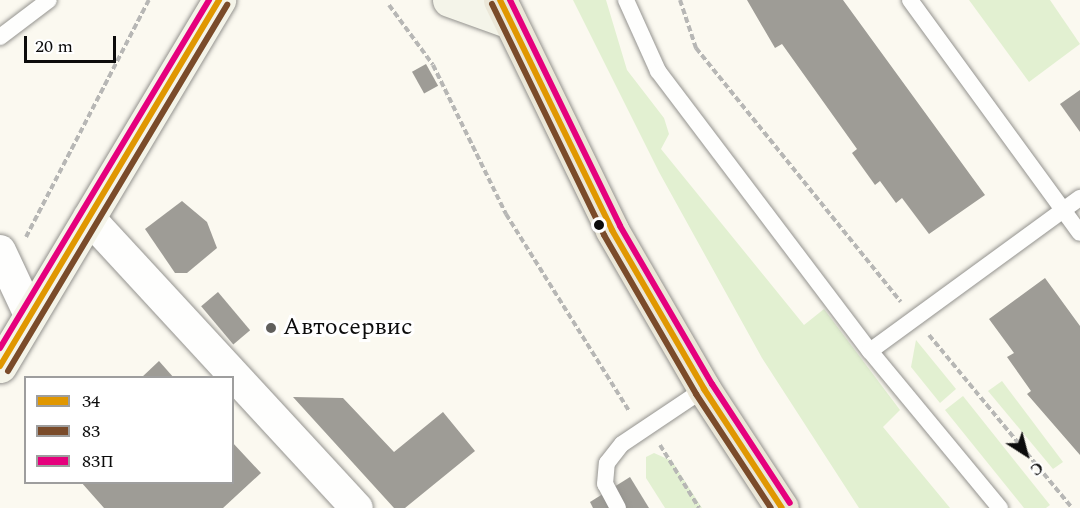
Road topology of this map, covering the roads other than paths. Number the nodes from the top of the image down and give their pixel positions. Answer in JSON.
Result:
{"nodes":[{"id":1,"x":50,"y":0,"type":"edge"},
{"id":2,"x":449,"y":0,"type":"edge"},
{"id":3,"x":626,"y":0,"type":"edge"},
{"id":4,"x":910,"y":0,"type":"edge"},
{"id":5,"x":222,"y":1,"type":"edge"},
{"id":6,"x":505,"y":11,"type":"edge"},
{"id":7,"x":0,"y":37,"type":"edge"},
{"id":8,"x":1080,"y":198,"type":"edge"},
{"id":9,"x":1063,"y":210,"type":"junction"},
{"id":10,"x":88,"y":218,"type":"junction"},
{"id":11,"x":1080,"y":233,"type":"edge"},
{"id":12,"x":5,"y":262,"type":"edge"},
{"id":13,"x":30,"y":315,"type":"junction"},
{"id":14,"x":870,"y":351,"type":"junction"},
{"id":15,"x":0,"y":366,"type":"edge"},
{"id":16,"x":704,"y":389,"type":"junction"},
{"id":17,"x":357,"y":508,"type":"edge"},
{"id":18,"x":618,"y":508,"type":"edge"},
{"id":19,"x":782,"y":508,"type":"edge"},
{"id":20,"x":1000,"y":508,"type":"edge"}],
"edges":[{"from":1,"to":7,"type":"lane"},
{"from":2,"to":6,"type":"street"},
{"from":3,"to":14,"type":"lane"},
{"from":4,"to":9,"type":"lane"},
{"from":5,"to":10,"type":"street"},
{"from":6,"to":16,"type":"main road"},
{"from":8,"to":9,"type":"lane"},
{"from":9,"to":11,"type":"lane"},
{"from":9,"to":14,"type":"lane"},
{"from":10,"to":13,"type":"street"},
{"from":10,"to":17,"type":"street"},
{"from":12,"to":13,"type":"street"},
{"from":13,"to":15,"type":"street"},
{"from":14,"to":20,"type":"lane"},
{"from":16,"to":18,"type":"lane"},
{"from":16,"to":19,"type":"main road"}]}
